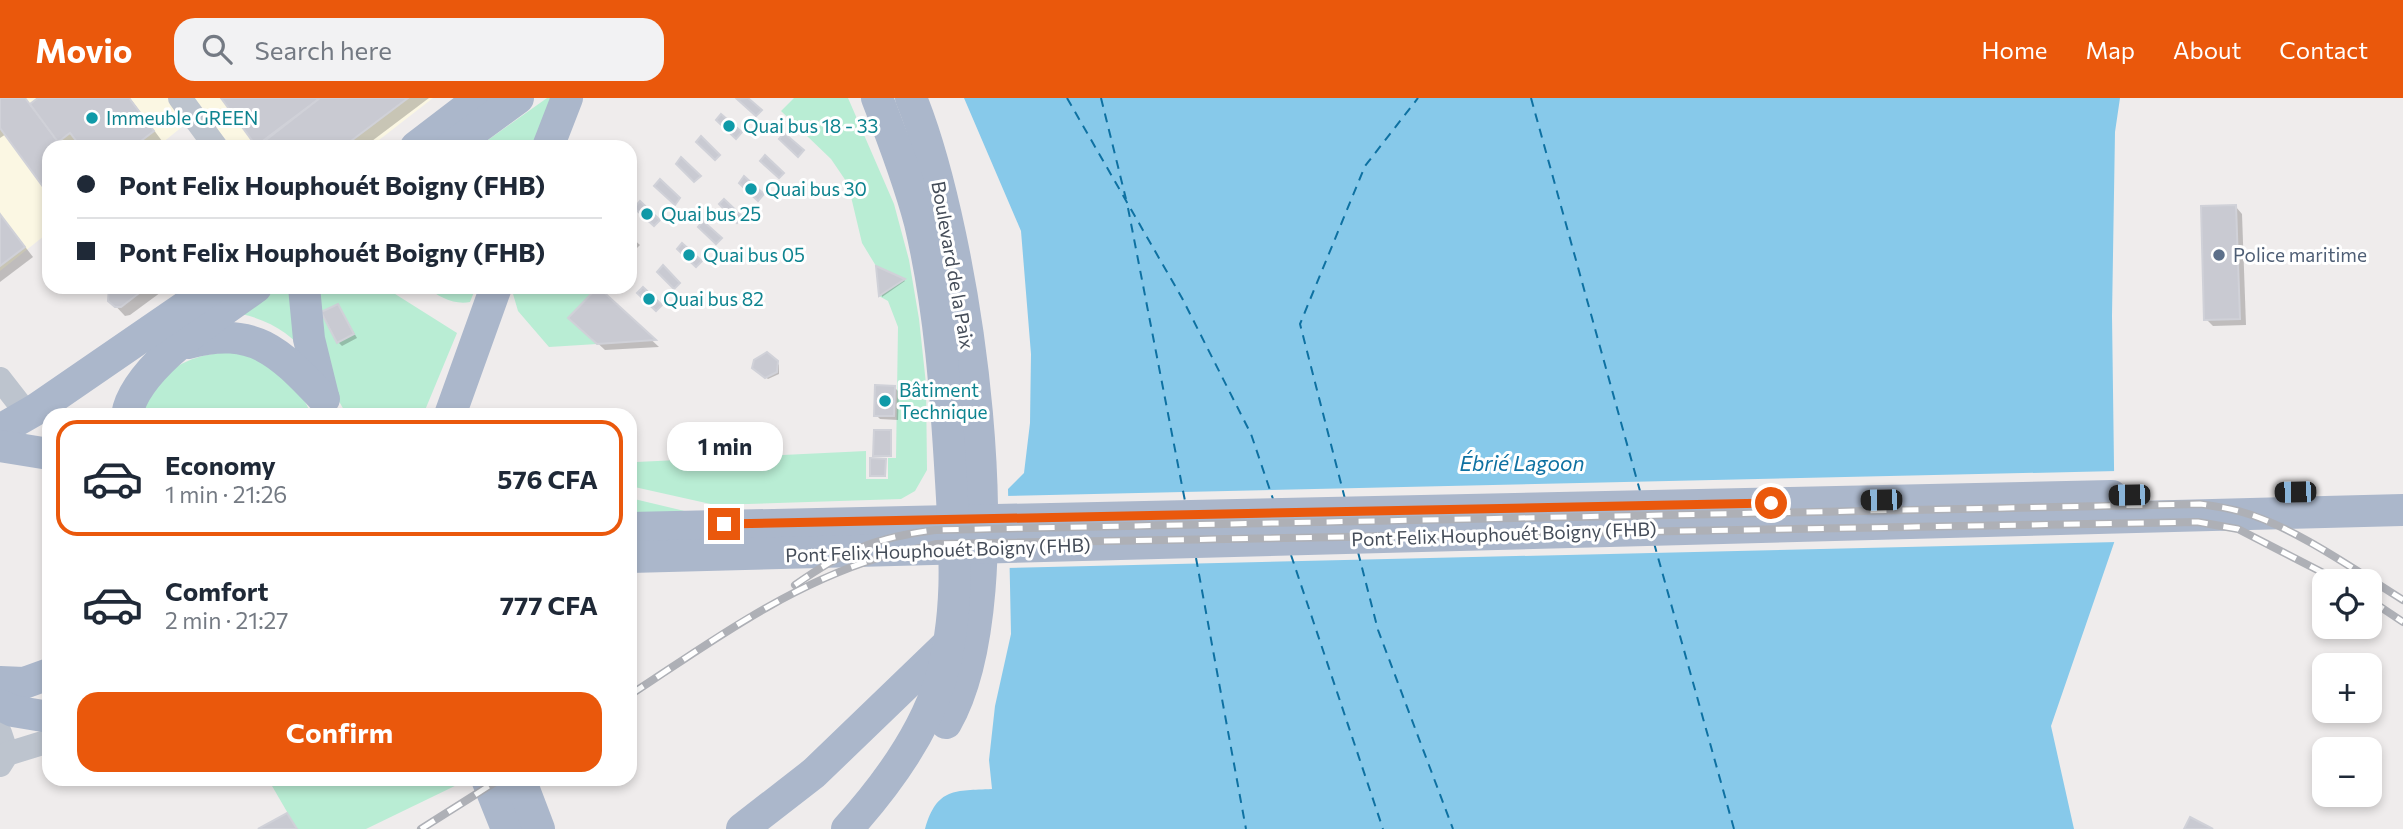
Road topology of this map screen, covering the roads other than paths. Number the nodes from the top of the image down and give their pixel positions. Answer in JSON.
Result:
{"nodes":[{"id":1,"x":180,"y":98,"type":"edge"},
{"id":2,"x":480,"y":98,"type":"edge"},
{"id":3,"x":518,"y":98,"type":"edge"},
{"id":4,"x":567,"y":98,"type":"edge"},
{"id":5,"x":877,"y":98,"type":"edge"},
{"id":6,"x":911,"y":98,"type":"edge"},
{"id":7,"x":211,"y":140,"type":"edge"},
{"id":8,"x":425,"y":140,"type":"edge"},
{"id":9,"x":461,"y":140,"type":"edge"},
{"id":10,"x":551,"y":140,"type":"edge"},
{"id":11,"x":204,"y":294,"type":"edge"},
{"id":12,"x":247,"y":294,"type":"edge"},
{"id":13,"x":305,"y":294,"type":"edge"},
{"id":14,"x":493,"y":294,"type":"edge"},
{"id":15,"x":180,"y":346,"type":"junction"},
{"id":16,"x":0,"y":379,"type":"edge"},
{"id":17,"x":327,"y":407,"type":"edge"},
{"id":18,"x":130,"y":408,"type":"edge"},
{"id":19,"x":453,"y":408,"type":"edge"},
{"id":20,"x":28,"y":415,"type":"junction"},
{"id":21,"x":0,"y":430,"type":"edge"},
{"id":22,"x":0,"y":446,"type":"edge"},
{"id":23,"x":42,"y":453,"type":"edge"},
{"id":24,"x":2390,"y":500,"type":"edge"},
{"id":25,"x":637,"y":528,"type":"edge"},
{"id":26,"x":637,"y":557,"type":"edge"},
{"id":27,"x":949,"y":643,"type":"junction"},
{"id":28,"x":5,"y":676,"type":"edge"},
{"id":29,"x":42,"y":677,"type":"edge"},
{"id":30,"x":0,"y":705,"type":"edge"},
{"id":31,"x":42,"y":716,"type":"edge"},
{"id":32,"x":42,"y":742,"type":"edge"},
{"id":33,"x":2,"y":751,"type":"edge"},
{"id":34,"x":489,"y":786,"type":"edge"},
{"id":35,"x":523,"y":786,"type":"edge"},
{"id":36,"x":538,"y":824,"type":"edge"},
{"id":37,"x":506,"y":827,"type":"edge"},
{"id":38,"x":741,"y":829,"type":"edge"},
{"id":39,"x":847,"y":829,"type":"edge"},
{"id":40,"x":876,"y":829,"type":"edge"}],
"edges":[{"from":1,"to":7,"type":"street"},
{"from":2,"to":8,"type":"main road"},
{"from":3,"to":9,"type":"main road"},
{"from":4,"to":10,"type":"main road"},
{"from":5,"to":27,"type":"main road"},
{"from":6,"to":40,"type":"main road","name":"Boulevard de la Paix"},
{"from":11,"to":20,"type":"main road"},
{"from":12,"to":15,"type":"main road"},
{"from":13,"to":17,"type":"main road"},
{"from":14,"to":19,"type":"main road"},
{"from":15,"to":17,"type":"main road"},
{"from":15,"to":18,"type":"main road"},
{"from":16,"to":20,"type":"street"},
{"from":20,"to":21,"type":"main road"},
{"from":22,"to":23,"type":"main road"},
{"from":24,"to":25,"type":"main road","name":"Pont Felix Houphouét Boigny (FHB)"},
{"from":24,"to":26,"type":"main road","name":"Pont Felix Houphouét Boigny (FHB)"},
{"from":27,"to":38,"type":"main road"},
{"from":27,"to":39,"type":"main road"},
{"from":28,"to":29,"type":"main road"},
{"from":30,"to":31,"type":"main road"},
{"from":32,"to":33,"type":"street"},
{"from":34,"to":37,"type":"main road"},
{"from":35,"to":36,"type":"main road"}]}
